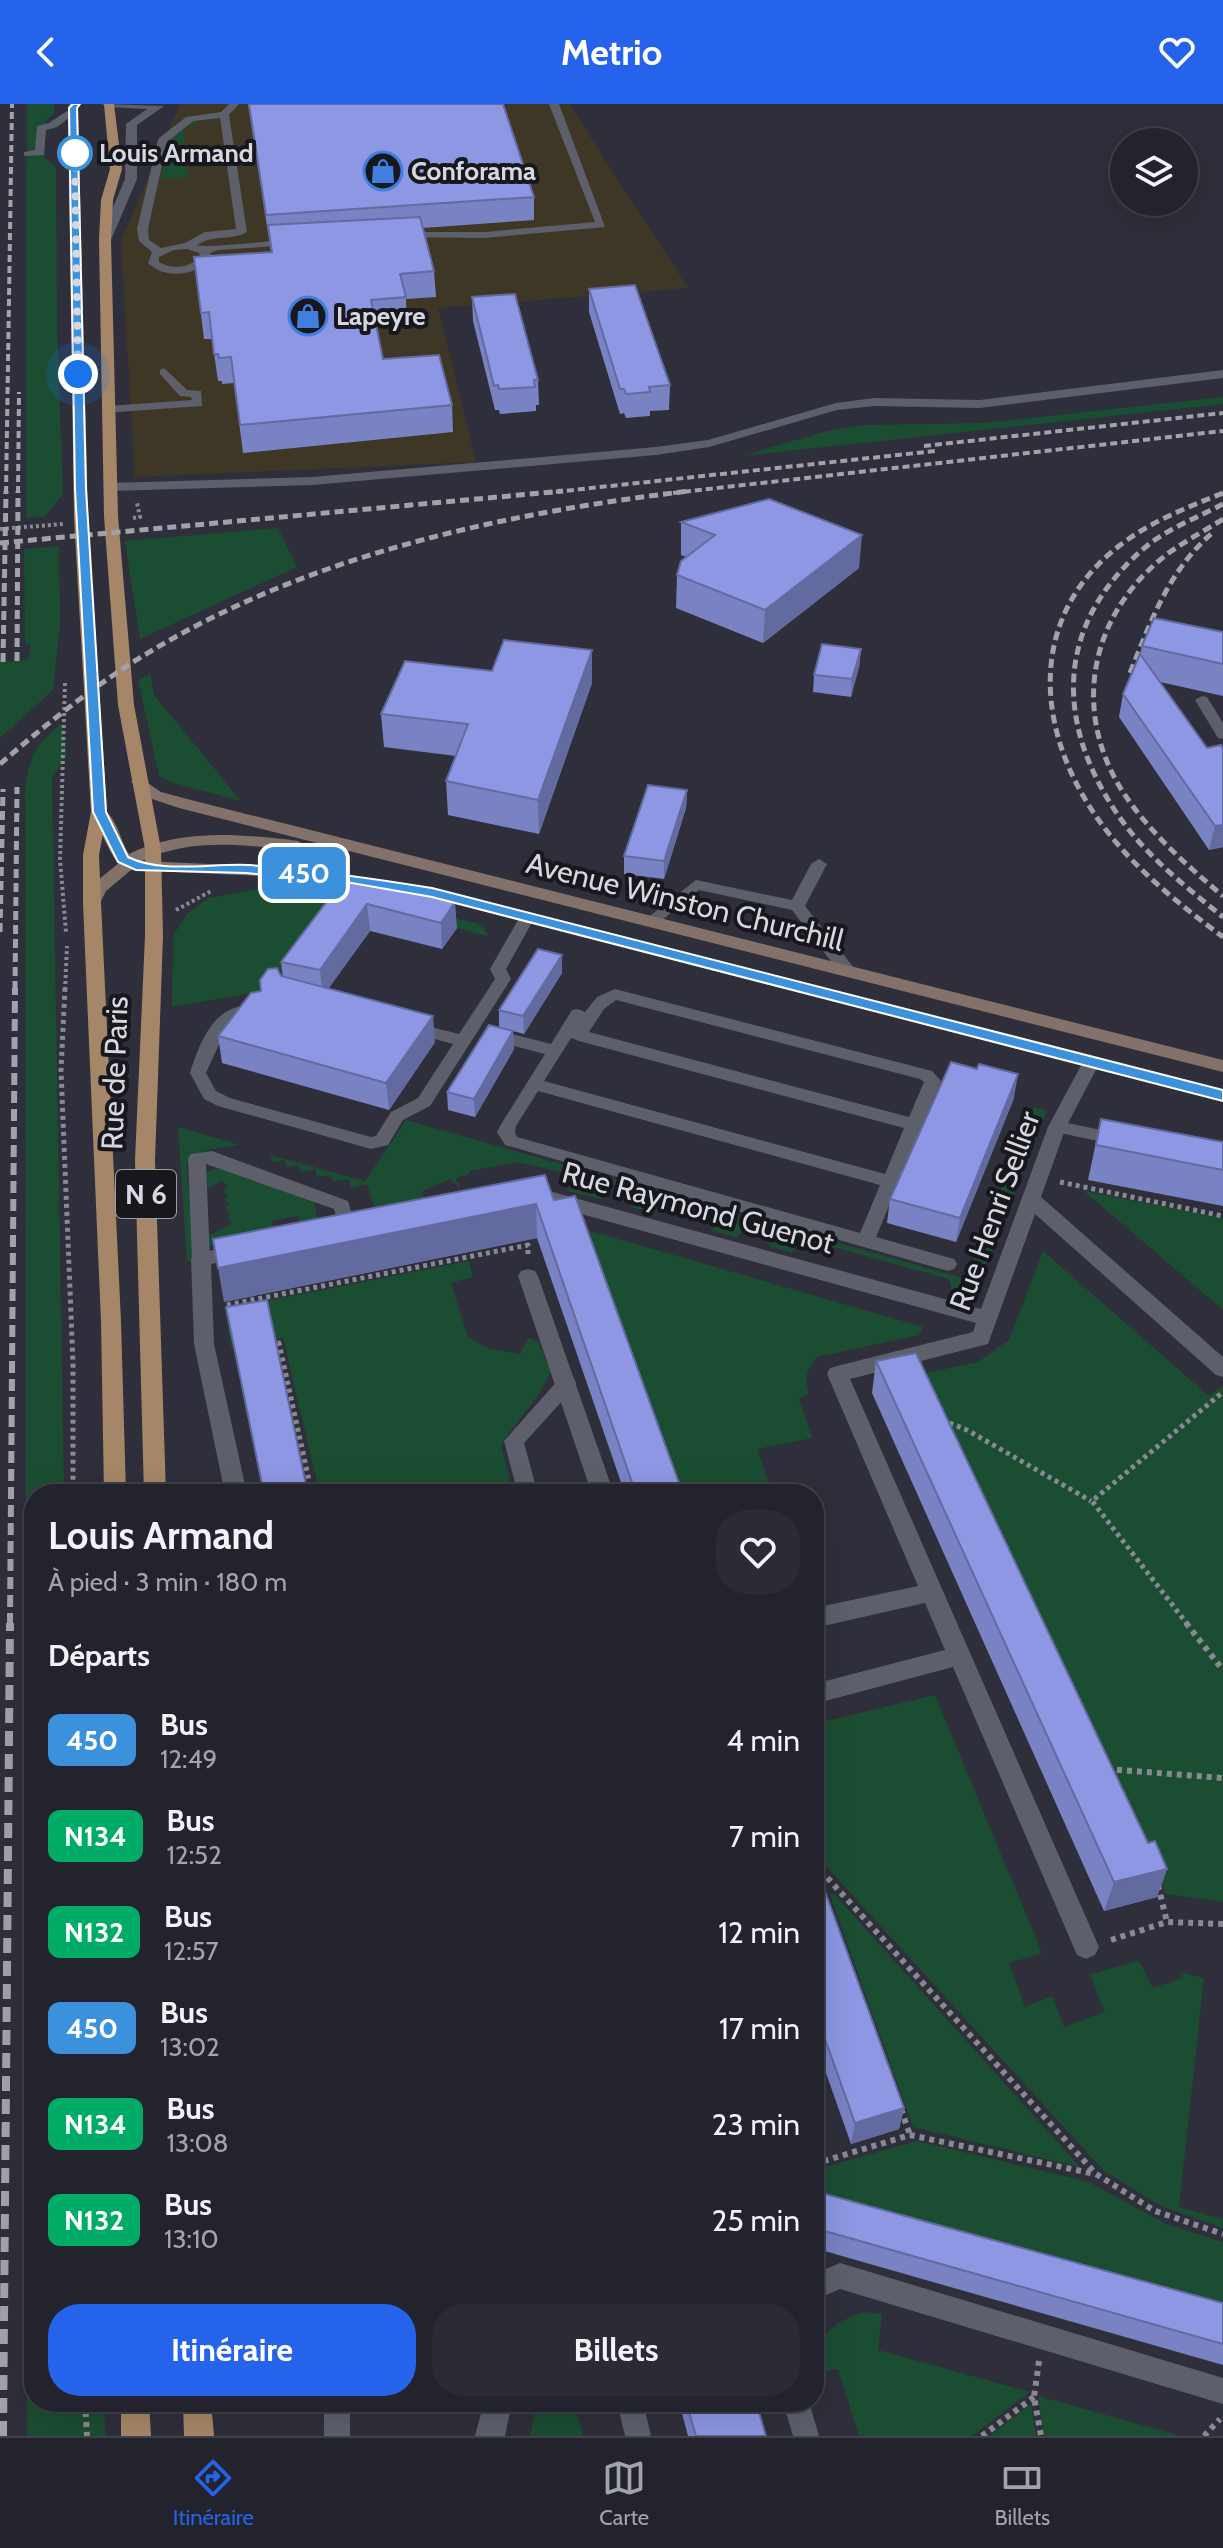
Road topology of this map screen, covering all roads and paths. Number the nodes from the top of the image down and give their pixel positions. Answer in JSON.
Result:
{"nodes":[{"id":1,"x":109,"y":104,"type":"edge"},
{"id":2,"x":234,"y":104,"type":"edge"},
{"id":3,"x":554,"y":104,"type":"edge"},
{"id":4,"x":75,"y":108,"type":"edge"},
{"id":5,"x":176,"y":109,"type":"edge"},
{"id":6,"x":224,"y":115,"type":"junction"},
{"id":7,"x":28,"y":154,"type":"dead end"},
{"id":8,"x":387,"y":236,"type":"edge"},
{"id":9,"x":105,"y":240,"type":"junction"},
{"id":10,"x":309,"y":241,"type":"edge"},
{"id":11,"x":188,"y":246,"type":"junction"},
{"id":12,"x":158,"y":251,"type":"junction"},
{"id":13,"x":204,"y":251,"type":"junction"},
{"id":14,"x":164,"y":372,"type":"dead end"},
{"id":15,"x":1223,"y":374,"type":"edge"},
{"id":16,"x":108,"y":410,"type":"junction"},
{"id":17,"x":109,"y":487,"type":"junction"},
{"id":18,"x":65,"y":517,"type":"dead end"},
{"id":19,"x":65,"y":530,"type":"dead end"},
{"id":20,"x":66,"y":671,"type":"dead end"},
{"id":21,"x":1202,"y":700,"type":"dead end"},
{"id":22,"x":1223,"y":735,"type":"edge"},
{"id":23,"x":139,"y":782,"type":"junction"},
{"id":24,"x":99,"y":812,"type":"junction"},
{"id":25,"x":153,"y":849,"type":"junction"},
{"id":26,"x":128,"y":863,"type":"junction"},
{"id":27,"x":819,"y":864,"type":"dead end"},
{"id":28,"x":154,"y":868,"type":"junction"},
{"id":29,"x":471,"y":878,"type":"junction"},
{"id":30,"x":216,"y":881,"type":"dead end"},
{"id":31,"x":92,"y":903,"type":"junction"},
{"id":32,"x":797,"y":906,"type":"junction"},
{"id":33,"x":173,"y":914,"type":"dead end"},
{"id":34,"x":527,"y":917,"type":"junction"},
{"id":35,"x":650,"y":922,"type":"junction"},
{"id":36,"x":848,"y":972,"type":"junction"},
{"id":37,"x":256,"y":1012,"type":"edge"},
{"id":38,"x":578,"y":1014,"type":"dead end"},
{"id":39,"x":391,"y":1022,"type":"edge"},
{"id":40,"x":573,"y":1033,"type":"junction"},
{"id":41,"x":466,"y":1035,"type":"junction"},
{"id":42,"x":555,"y":1051,"type":"junction"},
{"id":43,"x":1091,"y":1062,"type":"junction"},
{"id":44,"x":1223,"y":1066,"type":"edge"},
{"id":45,"x":534,"y":1084,"type":"junction"},
{"id":46,"x":1223,"y":1096,"type":"edge"},
{"id":47,"x":915,"y":1125,"type":"junction"},
{"id":48,"x":1057,"y":1127,"type":"junction"},
{"id":49,"x":1133,"y":1142,"type":"edge"},
{"id":50,"x":1039,"y":1177,"type":"junction"},
{"id":51,"x":890,"y":1182,"type":"junction"},
{"id":52,"x":511,"y":1195,"type":"edge"},
{"id":53,"x":1031,"y":1199,"type":"junction"},
{"id":54,"x":1223,"y":1216,"type":"edge"},
{"id":55,"x":348,"y":1230,"type":"edge"},
{"id":56,"x":865,"y":1241,"type":"junction"},
{"id":57,"x":260,"y":1248,"type":"edge"},
{"id":58,"x":201,"y":1259,"type":"junction"},
{"id":59,"x":948,"y":1264,"type":"dead end"},
{"id":60,"x":528,"y":1276,"type":"joint"},
{"id":61,"x":203,"y":1310,"type":"junction"},
{"id":62,"x":988,"y":1319,"type":"junction"},
{"id":63,"x":264,"y":1346,"type":"edge"},
{"id":64,"x":1223,"y":1369,"type":"edge"},
{"id":65,"x":567,"y":1383,"type":"junction"},
{"id":66,"x":1223,"y":1392,"type":"edge"},
{"id":67,"x":941,"y":1430,"type":"edge"},
{"id":68,"x":73,"y":1484,"type":"edge"},
{"id":69,"x":115,"y":1484,"type":"edge"},
{"id":70,"x":155,"y":1484,"type":"edge"},
{"id":71,"x":234,"y":1484,"type":"edge"},
{"id":72,"x":310,"y":1484,"type":"edge"},
{"id":73,"x":525,"y":1484,"type":"edge"},
{"id":74,"x":600,"y":1484,"type":"edge"},
{"id":75,"x":1092,"y":1501,"type":"junction"},
{"id":76,"x":931,"y":1592,"type":"junction"},
{"id":77,"x":824,"y":1616,"type":"edge"},
{"id":78,"x":959,"y":1656,"type":"junction"},
{"id":79,"x":1223,"y":1670,"type":"edge"},
{"id":80,"x":824,"y":1691,"type":"edge"},
{"id":81,"x":1223,"y":1778,"type":"edge"},
{"id":82,"x":1109,"y":1782,"type":"edge"},
{"id":83,"x":824,"y":1874,"type":"edge"},
{"id":84,"x":1155,"y":1878,"type":"edge"},
{"id":85,"x":1167,"y":1922,"type":"junction"},
{"id":86,"x":1223,"y":1924,"type":"edge"},
{"id":87,"x":1086,"y":1947,"type":"joint"},
{"id":88,"x":899,"y":2106,"type":"edge"},
{"id":89,"x":910,"y":2135,"type":"junction"},
{"id":90,"x":824,"y":2160,"type":"edge"},
{"id":91,"x":1096,"y":2174,"type":"junction"},
{"id":92,"x":1223,"y":2234,"type":"edge"},
{"id":93,"x":824,"y":2283,"type":"edge"},
{"id":94,"x":1042,"y":2336,"type":"junction"},
{"id":95,"x":1223,"y":2391,"type":"edge"},
{"id":96,"x":1034,"y":2397,"type":"junction"},
{"id":97,"x":86,"y":2412,"type":"edge"},
{"id":98,"x":135,"y":2412,"type":"edge"},
{"id":99,"x":198,"y":2412,"type":"edge"},
{"id":100,"x":337,"y":2412,"type":"edge"},
{"id":101,"x":496,"y":2412,"type":"edge"},
{"id":102,"x":632,"y":2412,"type":"edge"},
{"id":103,"x":799,"y":2412,"type":"edge"},
{"id":104,"x":1223,"y":2416,"type":"edge"},
{"id":105,"x":87,"y":2436,"type":"edge"},
{"id":106,"x":136,"y":2436,"type":"edge"},
{"id":107,"x":199,"y":2436,"type":"edge"},
{"id":108,"x":337,"y":2436,"type":"edge"},
{"id":109,"x":490,"y":2436,"type":"edge"},
{"id":110,"x":638,"y":2436,"type":"edge"},
{"id":111,"x":806,"y":2436,"type":"edge"},
{"id":112,"x":982,"y":2436,"type":"edge"},
{"id":113,"x":1041,"y":2436,"type":"edge"},
{"id":114,"x":1204,"y":2436,"type":"edge"}],
"edges":[{"from":1,"to":5,"type":"street"},
{"from":1,"to":9,"type":"main road","number":"N 6"},
{"from":2,"to":6,"type":"lane"},
{"from":3,"to":8,"type":"lane"},
{"from":4,"to":7,"type":"lane"},
{"from":4,"to":24,"type":"main road","number":"N 6"},
{"from":5,"to":6,"type":"lane"},
{"from":5,"to":9,"type":"street"},
{"from":5,"to":12,"type":"lane"},
{"from":6,"to":11,"type":"lane"},
{"from":9,"to":16,"type":"main road","number":"N 6"},
{"from":10,"to":13,"type":"lane"},
{"from":11,"to":12,"type":"lane"},
{"from":11,"to":13,"type":"lane"},
{"from":12,"to":13,"type":"lane"},
{"from":14,"to":16,"type":"lane"},
{"from":15,"to":17,"type":"lane"},
{"from":16,"to":17,"type":"main road","number":"N 6"},
{"from":17,"to":23,"type":"main road","number":"N 6"},
{"from":18,"to":19,"type":"path"},
{"from":20,"to":68,"type":"path"},
{"from":21,"to":22,"type":"lane"},
{"from":23,"to":25,"type":"main road","number":"N 6"},
{"from":23,"to":29,"type":"main road","name":"Avenue Winston Churchill"},
{"from":24,"to":26,"type":"main road"},
{"from":24,"to":31,"type":"main road","number":"N 6"},
{"from":25,"to":26,"type":"main road"},
{"from":25,"to":28,"type":"main road","number":"N 6"},
{"from":25,"to":29,"type":"main road"},
{"from":26,"to":28,"type":"main road","name":"Avenue Winston Churchill"},
{"from":26,"to":31,"type":"main road"},
{"from":27,"to":32,"type":"lane"},
{"from":28,"to":34,"type":"main road","name":"Avenue Winston Churchill"},
{"from":28,"to":70,"type":"main road","name":"Rue de Paris","number":"N 6"},
{"from":29,"to":35,"type":"main road","name":"Avenue Winston Churchill"},
{"from":30,"to":33,"type":"path"},
{"from":31,"to":69,"type":"main road","name":"Rue de Paris","number":"N 6"},
{"from":32,"to":35,"type":"lane"},
{"from":32,"to":36,"type":"lane"},
{"from":34,"to":41,"type":"lane"},
{"from":34,"to":43,"type":"main road","name":"Avenue Winston Churchill"},
{"from":35,"to":36,"type":"main road","name":"Avenue Winston Churchill"},
{"from":36,"to":44,"type":"main road","name":"Avenue Winston Churchill"},
{"from":37,"to":41,"type":"lane"},
{"from":38,"to":40,"type":"lane"},
{"from":39,"to":41,"type":"lane"},
{"from":40,"to":42,"type":"lane"},
{"from":40,"to":47,"type":"lane"},
{"from":40,"to":47,"type":"lane"},
{"from":41,"to":42,"type":"lane"},
{"from":42,"to":45,"type":"lane"},
{"from":43,"to":46,"type":"main road","name":"Avenue Winston Churchill"},
{"from":43,"to":48,"type":"street","name":"Rue Henri Sellier"},
{"from":45,"to":51,"type":"lane"},
{"from":45,"to":56,"type":"lane"},
{"from":47,"to":51,"type":"lane"},
{"from":48,"to":49,"type":"lane"},
{"from":48,"to":50,"type":"street","name":"Rue Henri Sellier"},
{"from":50,"to":53,"type":"street","name":"Rue Henri Sellier"},
{"from":50,"to":54,"type":"path"},
{"from":51,"to":56,"type":"lane"},
{"from":52,"to":62,"type":"street","name":"Rue Raymond Guenot"},
{"from":53,"to":62,"type":"street","name":"Rue Henri Sellier"},
{"from":53,"to":64,"type":"street"},
{"from":55,"to":58,"type":"lane"},
{"from":56,"to":59,"type":"lane"},
{"from":57,"to":58,"type":"street"},
{"from":58,"to":61,"type":"street"},
{"from":60,"to":61,"type":"path"},
{"from":60,"to":65,"type":"street"},
{"from":61,"to":71,"type":"street"},
{"from":62,"to":76,"type":"street","name":"Rue Henri Sellier"},
{"from":63,"to":72,"type":"path"},
{"from":65,"to":73,"type":"lane"},
{"from":65,"to":74,"type":"street"},
{"from":66,"to":75,"type":"path"},
{"from":67,"to":75,"type":"path"},
{"from":75,"to":79,"type":"path"},
{"from":76,"to":77,"type":"street"},
{"from":76,"to":78,"type":"street","name":"Rue Henri Sellier"},
{"from":78,"to":80,"type":"street"},
{"from":78,"to":87,"type":"street","name":"Rue Henri Sellier"},
{"from":81,"to":82,"type":"path"},
{"from":83,"to":91,"type":"path"},
{"from":84,"to":85,"type":"path"},
{"from":85,"to":86,"type":"path"},
{"from":85,"to":87,"type":"path"},
{"from":88,"to":89,"type":"path"},
{"from":89,"to":90,"type":"path"},
{"from":89,"to":91,"type":"path"},
{"from":91,"to":92,"type":"path"},
{"from":93,"to":94,"type":"lane"},
{"from":94,"to":95,"type":"lane"},
{"from":94,"to":96,"type":"path"},
{"from":96,"to":112,"type":"path"},
{"from":96,"to":113,"type":"path"},
{"from":97,"to":105,"type":"path"},
{"from":98,"to":106,"type":"main road"},
{"from":99,"to":107,"type":"main road"},
{"from":100,"to":108,"type":"lane"},
{"from":101,"to":109,"type":"street"},
{"from":102,"to":110,"type":"lane"},
{"from":103,"to":111,"type":"lane"},
{"from":104,"to":114,"type":"path"}]}
